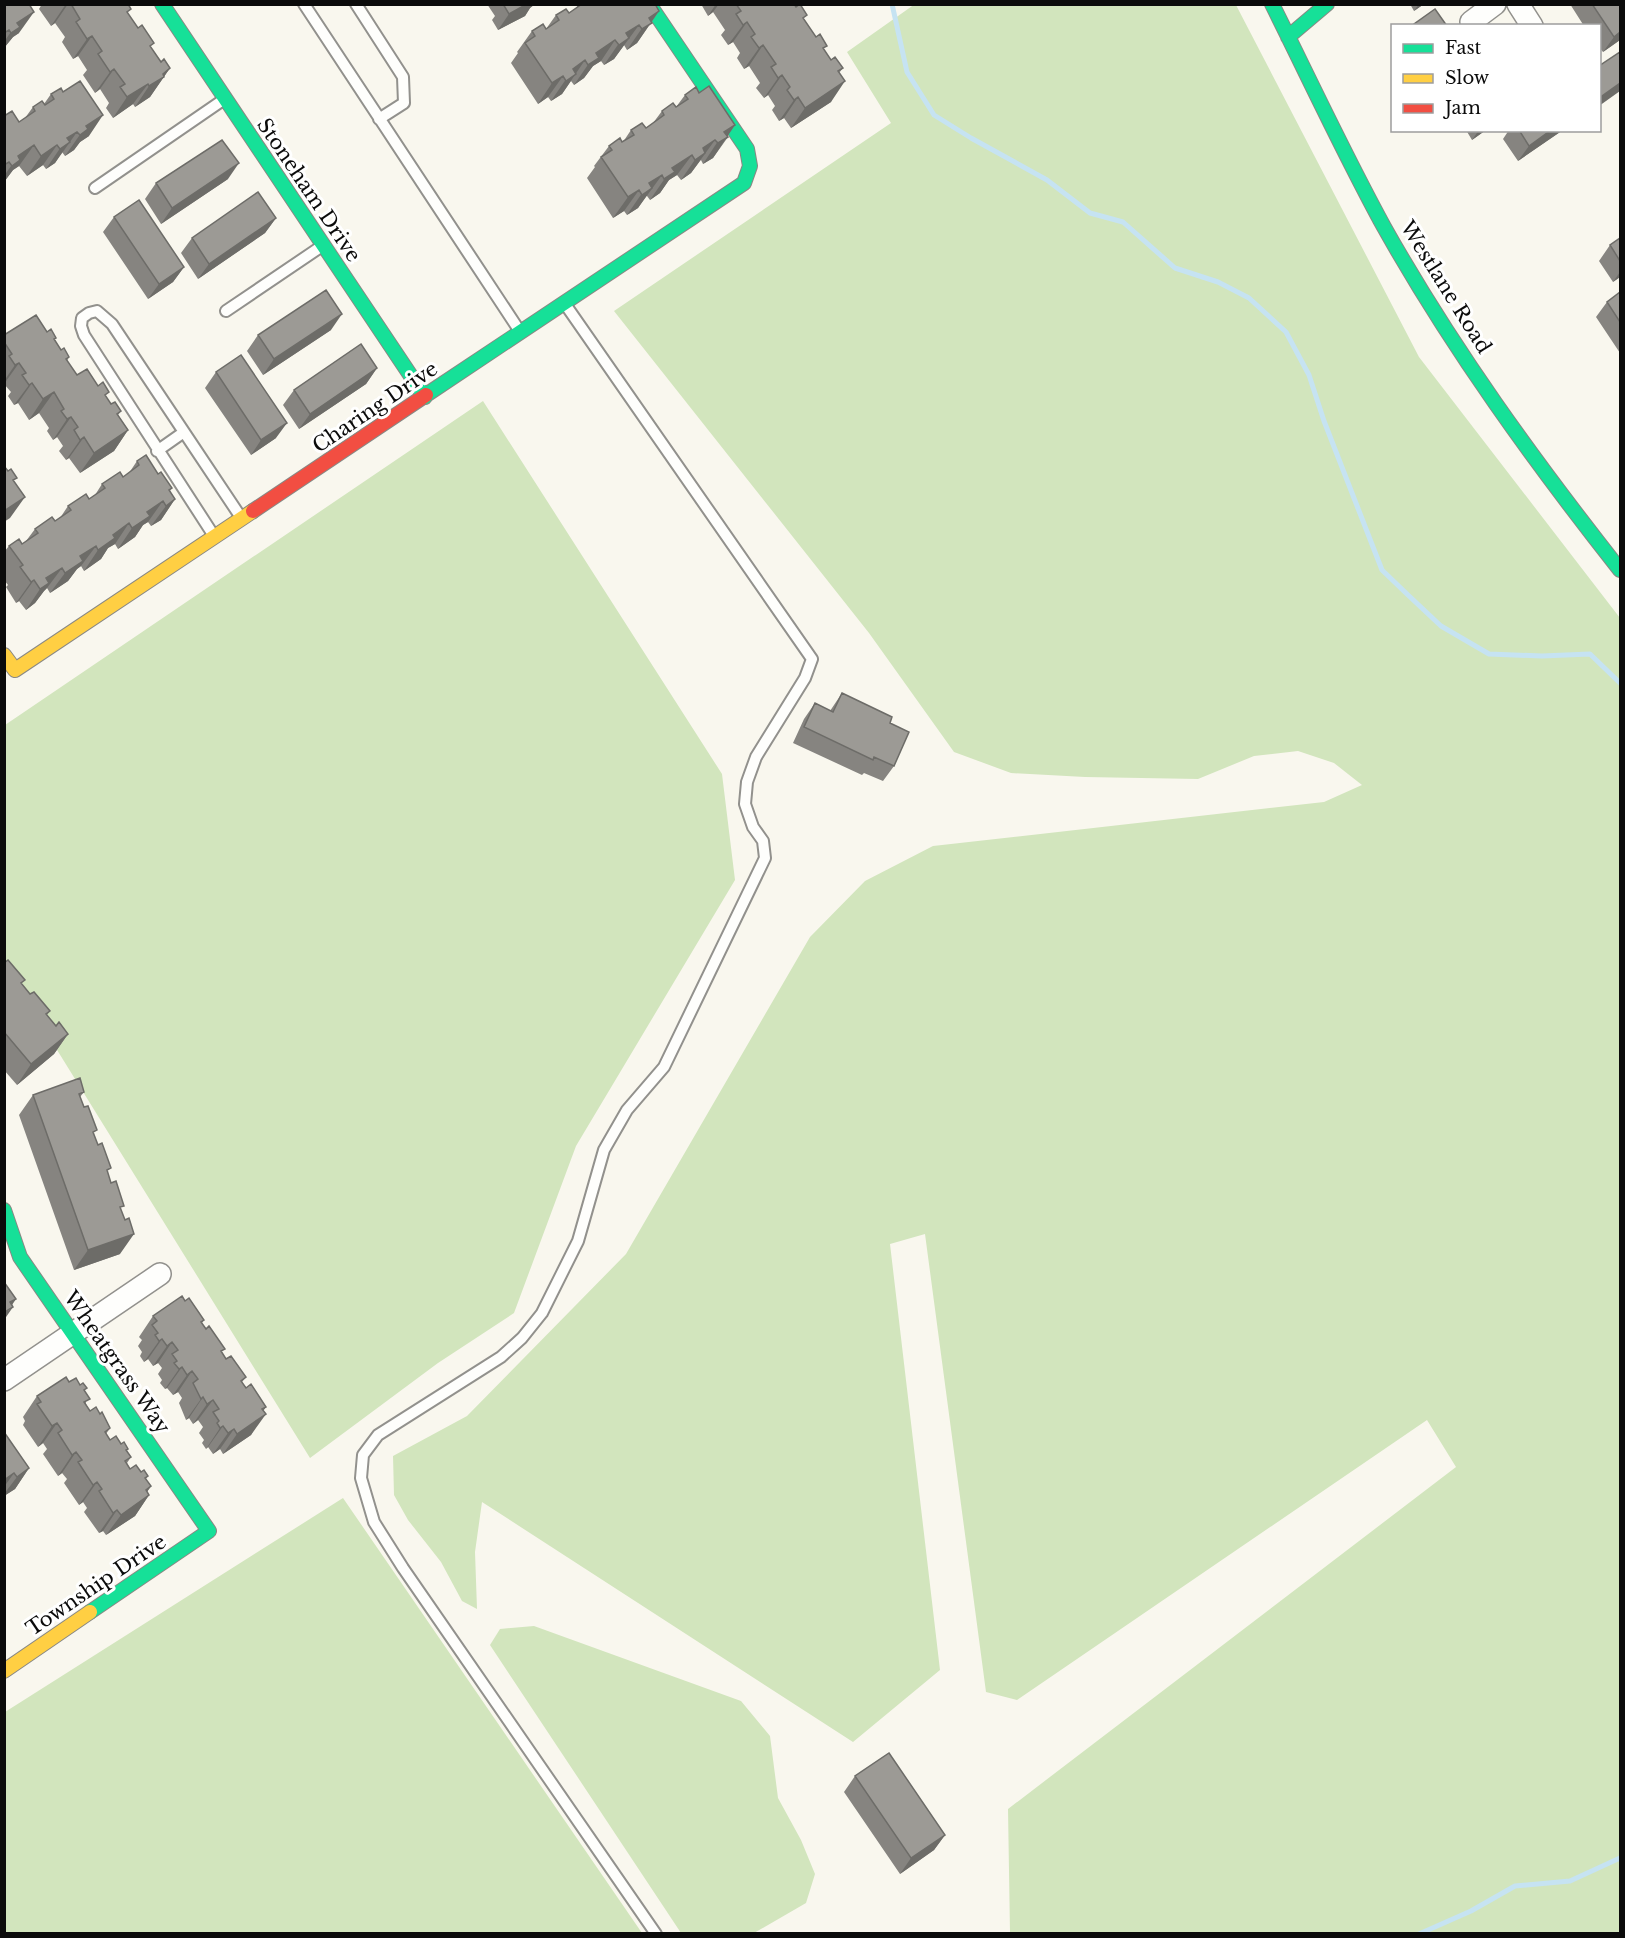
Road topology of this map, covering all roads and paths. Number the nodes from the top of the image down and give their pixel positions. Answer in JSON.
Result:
{"nodes":[{"id":1,"x":162,"y":4,"type":"edge"},
{"id":2,"x":304,"y":4,"type":"edge"},
{"id":3,"x":356,"y":4,"type":"edge"},
{"id":4,"x":649,"y":4,"type":"edge"},
{"id":5,"x":1327,"y":4,"type":"edge"},
{"id":6,"x":1495,"y":4,"type":"edge"},
{"id":7,"x":1518,"y":4,"type":"edge"},
{"id":8,"x":1280,"y":8,"type":"edge"},
{"id":9,"x":1472,"y":24,"type":"edge"},
{"id":10,"x":1531,"y":24,"type":"edge"},
{"id":11,"x":1288,"y":37,"type":"junction"},
{"id":12,"x":225,"y":98,"type":"junction"},
{"id":13,"x":380,"y":119,"type":"junction"},
{"id":14,"x":95,"y":188,"type":"dead end"},
{"id":15,"x":322,"y":245,"type":"junction"},
{"id":16,"x":564,"y":304,"type":"junction"},
{"id":17,"x":226,"y":311,"type":"dead end"},
{"id":18,"x":521,"y":333,"type":"junction"},
{"id":19,"x":425,"y":397,"type":"junction"},
{"id":20,"x":184,"y":432,"type":"junction"},
{"id":21,"x":157,"y":450,"type":"junction"},
{"id":22,"x":242,"y":519,"type":"junction"},
{"id":23,"x":215,"y":537,"type":"junction"},
{"id":24,"x":1620,"y":570,"type":"edge"},
{"id":25,"x":4,"y":655,"type":"edge"},
{"id":26,"x":4,"y":1210,"type":"edge"},
{"id":27,"x":160,"y":1274,"type":"dead end"},
{"id":28,"x":74,"y":1333,"type":"junction"},
{"id":29,"x":4,"y":1380,"type":"edge"},
{"id":30,"x":209,"y":1531,"type":"joint"},
{"id":31,"x":4,"y":1671,"type":"edge"},
{"id":32,"x":656,"y":1934,"type":"edge"}],
"edges":[{"from":1,"to":12,"type":"street","name":"Stoneham Drive"},
{"from":2,"to":13,"type":"lane"},
{"from":3,"to":13,"type":"lane"},
{"from":4,"to":16,"type":"street","name":"Charing Drive"},
{"from":5,"to":11,"type":"street"},
{"from":6,"to":9,"type":"street"},
{"from":7,"to":10,"type":"street"},
{"from":8,"to":11,"type":"street","name":"Westlane Road"},
{"from":11,"to":24,"type":"street","name":"Westlane Road"},
{"from":12,"to":14,"type":"lane"},
{"from":12,"to":15,"type":"street","name":"Stoneham Drive"},
{"from":13,"to":18,"type":"lane"},
{"from":15,"to":17,"type":"lane"},
{"from":15,"to":19,"type":"street","name":"Stoneham Drive"},
{"from":16,"to":18,"type":"street","name":"Charing Drive"},
{"from":16,"to":32,"type":"lane"},
{"from":18,"to":19,"type":"street","name":"Charing Drive"},
{"from":19,"to":22,"type":"street","name":"Charing Drive"},
{"from":20,"to":21,"type":"lane"},
{"from":20,"to":21,"type":"lane"},
{"from":20,"to":22,"type":"lane"},
{"from":21,"to":23,"type":"lane"},
{"from":22,"to":23,"type":"street","name":"Charing Drive"},
{"from":23,"to":25,"type":"street","name":"Charing Drive"},
{"from":26,"to":28,"type":"street","name":"Wheatgrass Way"},
{"from":27,"to":28,"type":"street"},
{"from":28,"to":29,"type":"street"},
{"from":28,"to":30,"type":"street","name":"Wheatgrass Way"},
{"from":30,"to":31,"type":"street","name":"Township Drive"}]}
